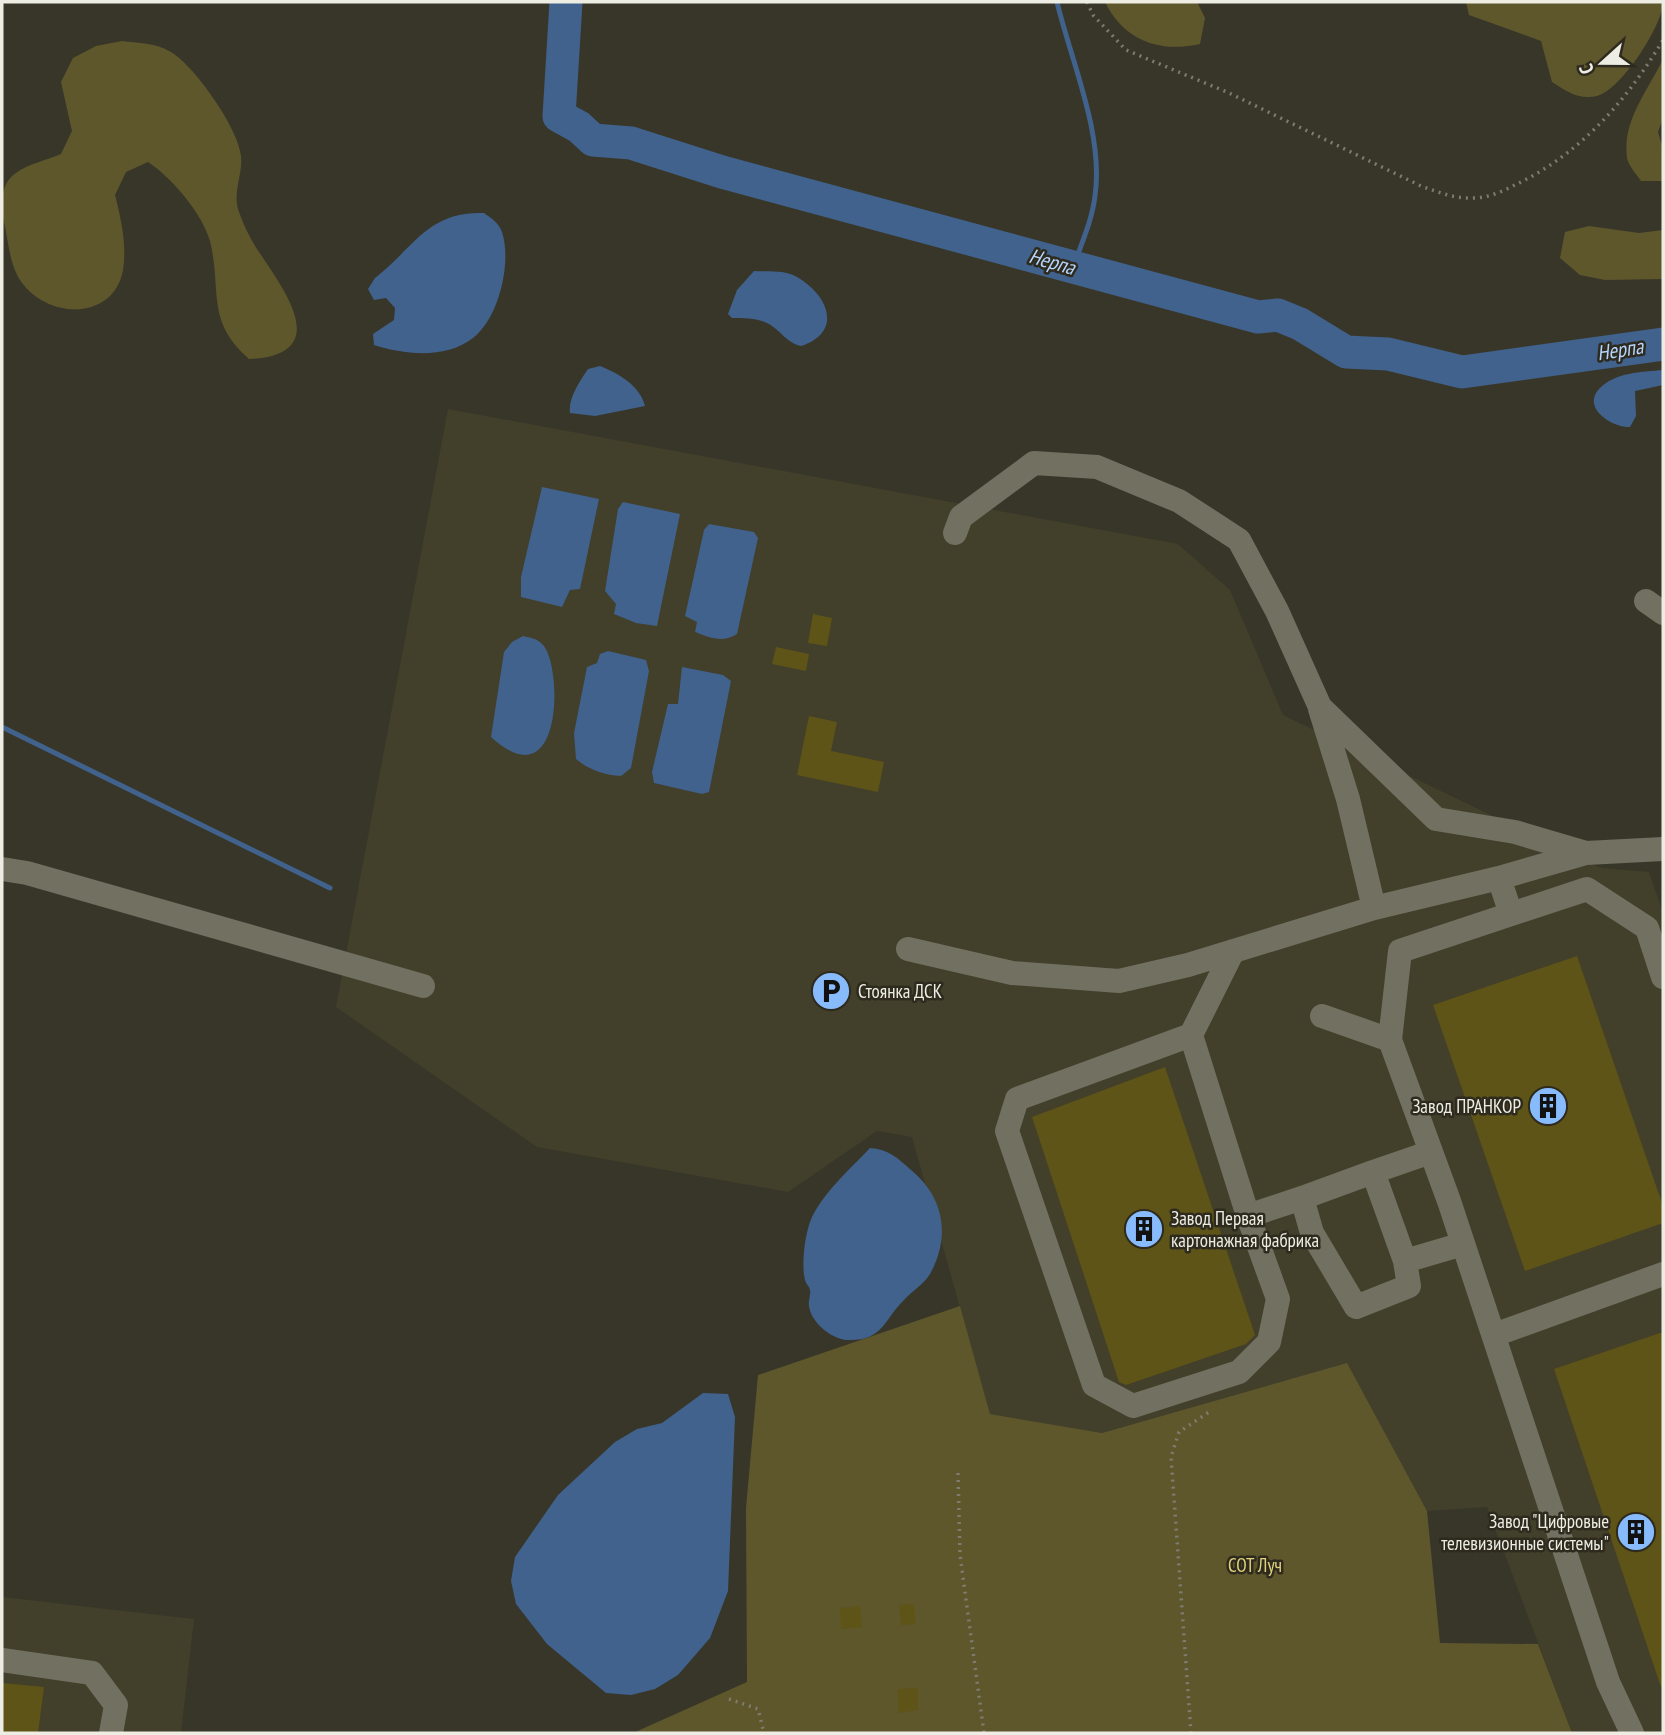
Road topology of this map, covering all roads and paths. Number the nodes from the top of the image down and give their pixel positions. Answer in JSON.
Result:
{"nodes":[{"id":1,"x":1087,"y":2,"type":"edge"},
{"id":2,"x":1663,"y":40,"type":"edge"},
{"id":3,"x":954,"y":533,"type":"dead end"},
{"id":4,"x":1320,"y":707,"type":"junction"},
{"id":5,"x":1663,"y":849,"type":"edge"},
{"id":6,"x":1586,"y":853,"type":"junction"},
{"id":7,"x":2,"y":869,"type":"edge"},
{"id":8,"x":1499,"y":878,"type":"junction"},
{"id":9,"x":1374,"y":908,"type":"junction"},
{"id":10,"x":1511,"y":914,"type":"junction"},
{"id":11,"x":908,"y":948,"type":"dead end"},
{"id":12,"x":1234,"y":951,"type":"junction"},
{"id":13,"x":1663,"y":977,"type":"edge"},
{"id":14,"x":423,"y":986,"type":"dead end"},
{"id":15,"x":1322,"y":1016,"type":"dead end"},
{"id":16,"x":1191,"y":1035,"type":"junction"},
{"id":17,"x":1390,"y":1040,"type":"junction"},
{"id":18,"x":1431,"y":1152,"type":"junction"},
{"id":19,"x":1374,"y":1171,"type":"junction"},
{"id":20,"x":1302,"y":1198,"type":"junction"},
{"id":21,"x":1248,"y":1216,"type":"junction"},
{"id":22,"x":1464,"y":1244,"type":"junction"},
{"id":23,"x":1405,"y":1261,"type":"junction"},
{"id":24,"x":1663,"y":1274,"type":"edge"},
{"id":25,"x":1494,"y":1335,"type":"junction"},
{"id":26,"x":1212,"y":1410,"type":"dead end"},
{"id":27,"x":958,"y":1473,"type":"dead end"},
{"id":28,"x":2,"y":1660,"type":"edge"},
{"id":29,"x":729,"y":1699,"type":"dead end"},
{"id":30,"x":111,"y":1733,"type":"edge"},
{"id":31,"x":764,"y":1733,"type":"edge"},
{"id":32,"x":984,"y":1733,"type":"edge"},
{"id":33,"x":1191,"y":1733,"type":"edge"},
{"id":34,"x":1632,"y":1733,"type":"edge"}],
"edges":[{"from":1,"to":2,"type":"path"},
{"from":3,"to":4,"type":"street"},
{"from":4,"to":6,"type":"street"},
{"from":4,"to":9,"type":"street"},
{"from":5,"to":6,"type":"street"},
{"from":6,"to":8,"type":"street"},
{"from":7,"to":14,"type":"street"},
{"from":8,"to":9,"type":"street"},
{"from":8,"to":10,"type":"street"},
{"from":9,"to":12,"type":"street"},
{"from":10,"to":13,"type":"street"},
{"from":10,"to":17,"type":"street"},
{"from":11,"to":12,"type":"street"},
{"from":12,"to":16,"type":"street"},
{"from":15,"to":17,"type":"street"},
{"from":16,"to":21,"type":"street"},
{"from":16,"to":21,"type":"street"},
{"from":17,"to":18,"type":"street"},
{"from":18,"to":19,"type":"street"},
{"from":18,"to":22,"type":"street"},
{"from":19,"to":20,"type":"street"},
{"from":19,"to":23,"type":"street"},
{"from":20,"to":21,"type":"street"},
{"from":20,"to":23,"type":"street"},
{"from":22,"to":23,"type":"street"},
{"from":22,"to":25,"type":"street"},
{"from":24,"to":25,"type":"street"},
{"from":25,"to":34,"type":"street"},
{"from":26,"to":33,"type":"path"},
{"from":27,"to":32,"type":"path"},
{"from":28,"to":30,"type":"street"},
{"from":29,"to":31,"type":"path"}]}
